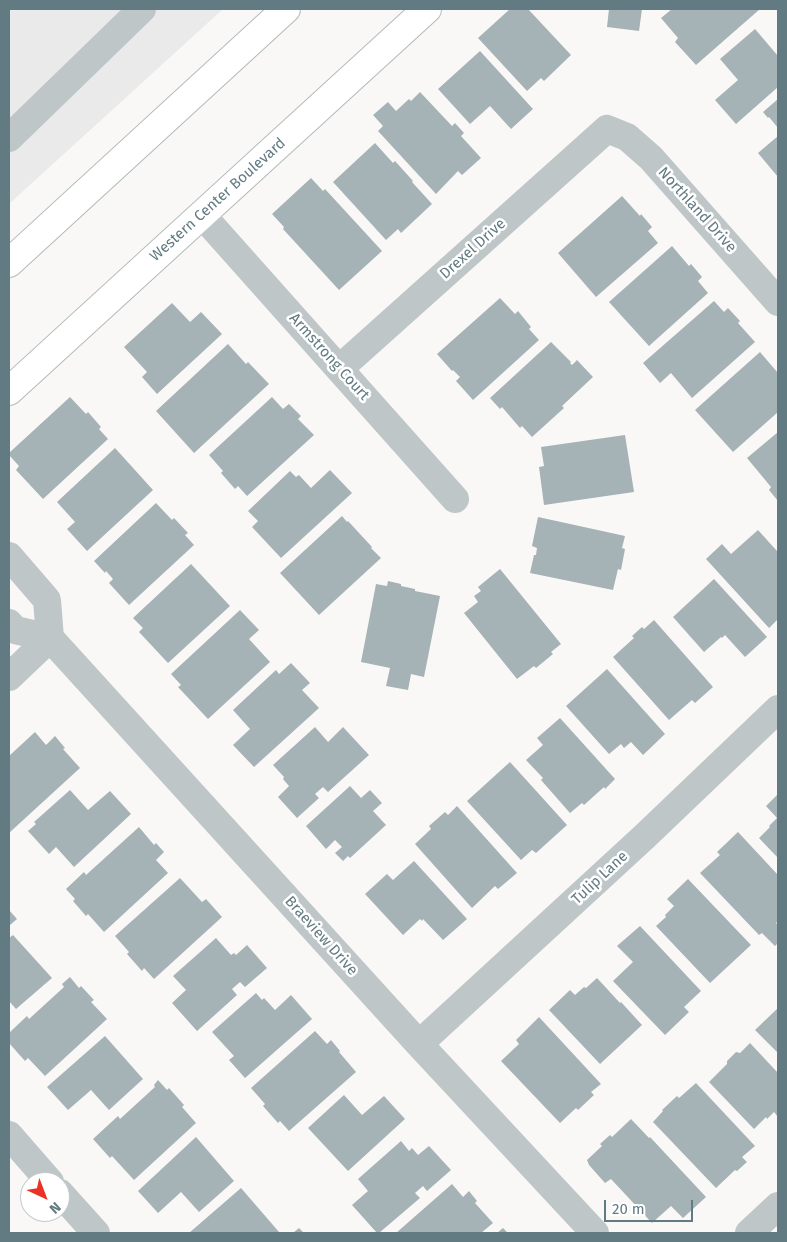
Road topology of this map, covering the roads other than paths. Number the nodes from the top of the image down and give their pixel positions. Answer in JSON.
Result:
{"nodes":[{"id":1,"x":142,"y":9,"type":"edge"},
{"id":2,"x":286,"y":9,"type":"edge"},
{"id":3,"x":427,"y":9,"type":"edge"},
{"id":4,"x":608,"y":130,"type":"joint"},
{"id":5,"x":9,"y":138,"type":"edge"},
{"id":6,"x":202,"y":215,"type":"junction"},
{"id":7,"x":9,"y":263,"type":"edge"},
{"id":8,"x":778,"y":302,"type":"edge"},
{"id":9,"x":339,"y":369,"type":"junction"},
{"id":10,"x":9,"y":391,"type":"edge"},
{"id":11,"x":455,"y":499,"type":"dead end"},
{"id":12,"x":9,"y":556,"type":"edge"},
{"id":13,"x":9,"y":623,"type":"edge"},
{"id":14,"x":50,"y":638,"type":"junction"},
{"id":15,"x":9,"y":677,"type":"edge"},
{"id":16,"x":778,"y":709,"type":"edge"},
{"id":17,"x":419,"y":1044,"type":"junction"},
{"id":18,"x":9,"y":1136,"type":"edge"},
{"id":19,"x":41,"y":1172,"type":"edge"},
{"id":20,"x":70,"y":1204,"type":"edge"},
{"id":21,"x":778,"y":1206,"type":"edge"},
{"id":22,"x":96,"y":1233,"type":"edge"},
{"id":23,"x":595,"y":1233,"type":"edge"},
{"id":24,"x":749,"y":1233,"type":"edge"}],
"edges":[{"from":1,"to":5,"type":"street"},
{"from":2,"to":7,"type":"main road"},
{"from":3,"to":6,"type":"main road","name":"Western Center Boulevard"},
{"from":4,"to":8,"type":"street","name":"Northland Drive"},
{"from":4,"to":9,"type":"street","name":"Drexel Drive"},
{"from":6,"to":9,"type":"street","name":"Armstrong Court"},
{"from":6,"to":10,"type":"main road","name":"Western Center Boulevard"},
{"from":9,"to":11,"type":"street","name":"Armstrong Court"},
{"from":12,"to":14,"type":"street"},
{"from":13,"to":14,"type":"street"},
{"from":14,"to":15,"type":"street"},
{"from":14,"to":17,"type":"street","name":"Braeview Drive"},
{"from":16,"to":17,"type":"street","name":"Tulip Lane"},
{"from":17,"to":23,"type":"street","name":"Braeview Drive"},
{"from":18,"to":19,"type":"street"},
{"from":20,"to":22,"type":"street"},
{"from":21,"to":24,"type":"street"}]}
